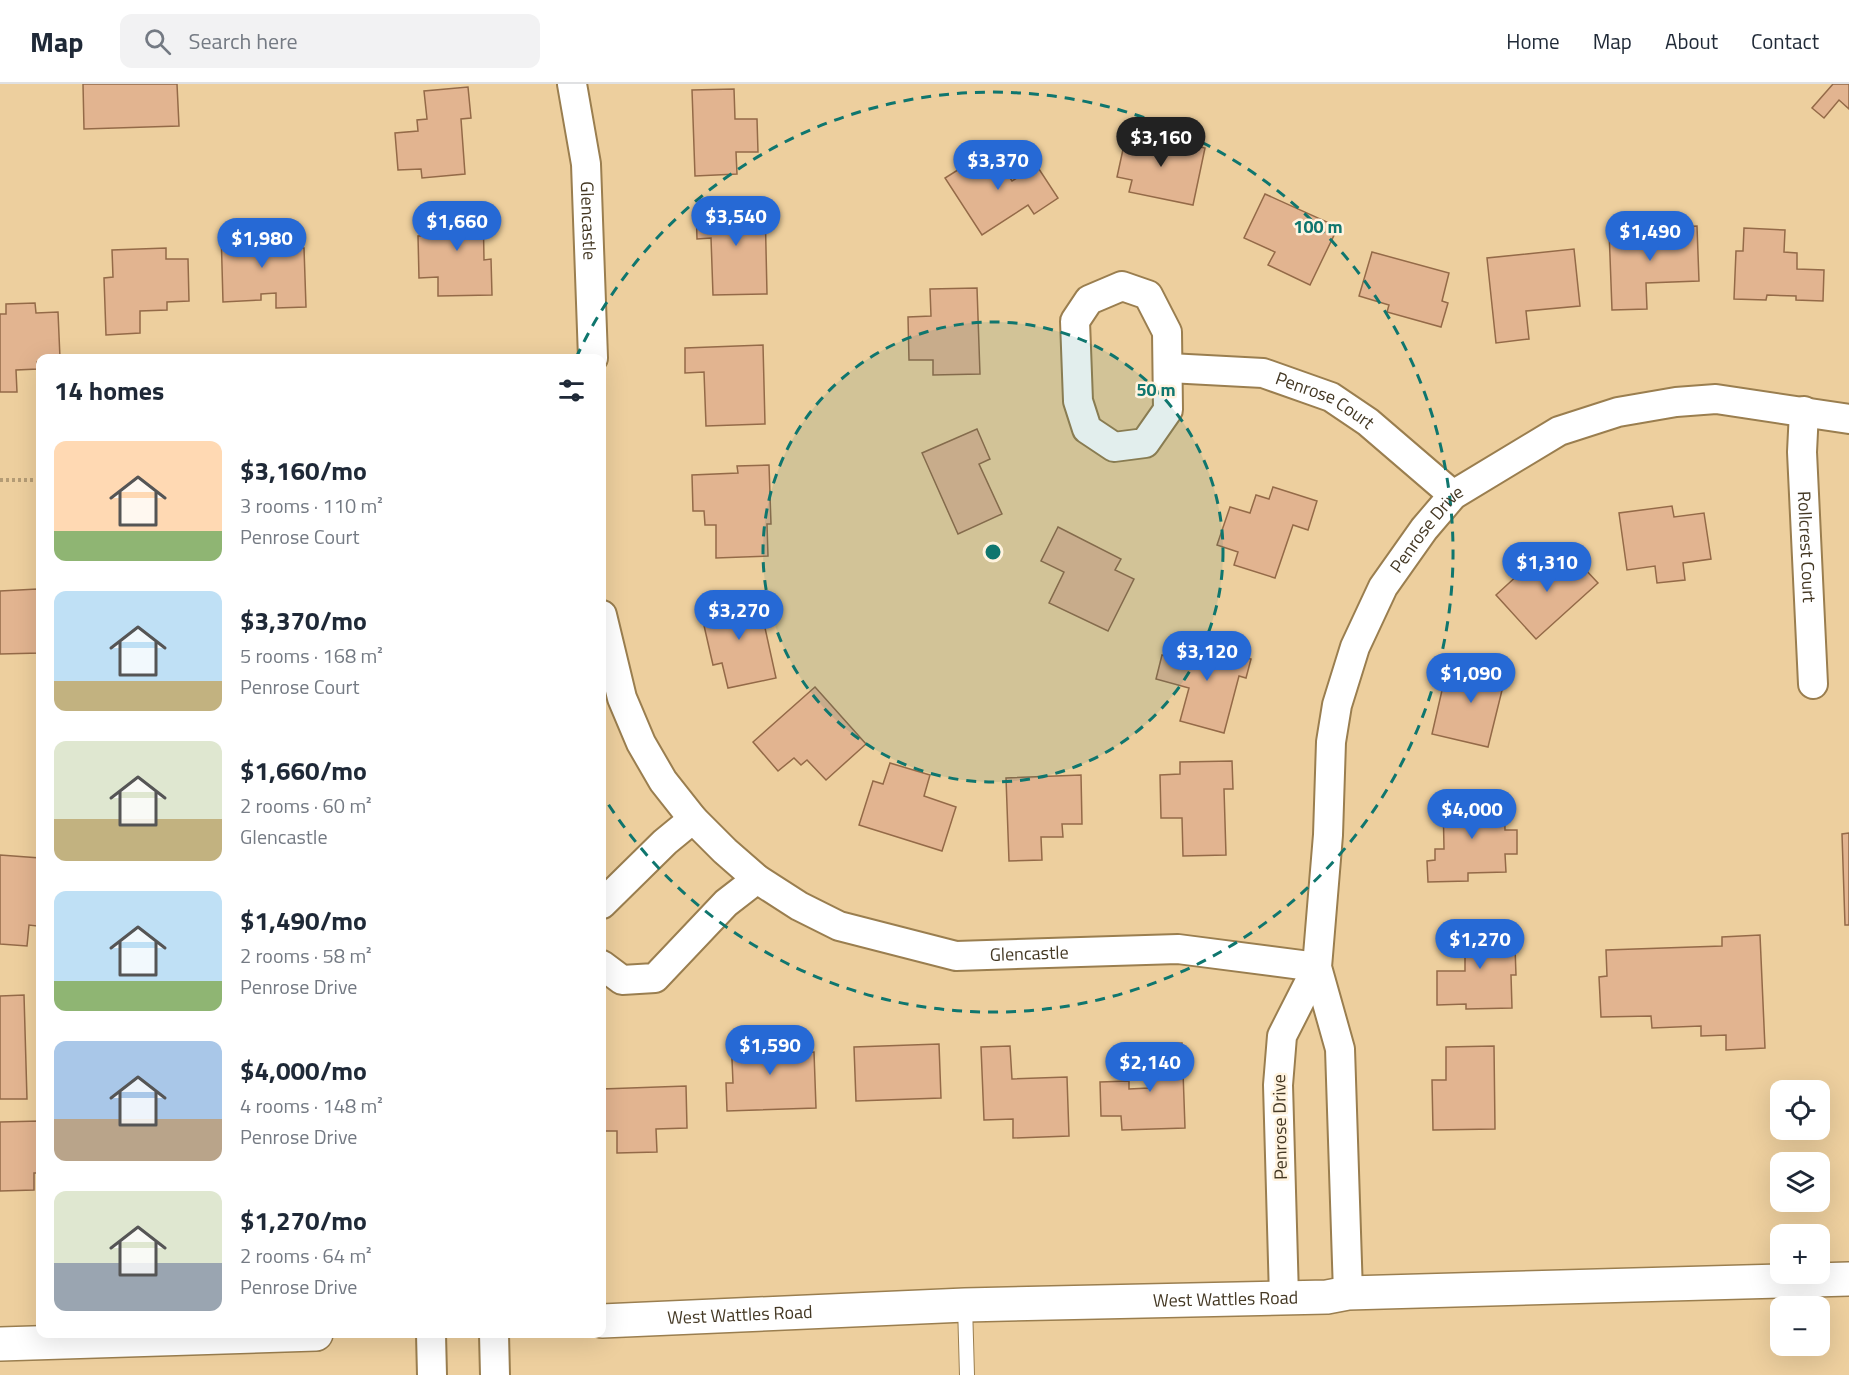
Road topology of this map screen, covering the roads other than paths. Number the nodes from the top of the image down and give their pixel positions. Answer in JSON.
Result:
{"nodes":[{"id":1,"x":572,"y":84,"type":"edge"},
{"id":2,"x":593,"y":354,"type":"edge"},
{"id":3,"x":1169,"y":368,"type":"junction"},
{"id":4,"x":1804,"y":411,"type":"junction"},
{"id":5,"x":1849,"y":419,"type":"edge"},
{"id":6,"x":1453,"y":495,"type":"junction"},
{"id":7,"x":606,"y":632,"type":"edge"},
{"id":8,"x":1813,"y":684,"type":"dead end"},
{"id":9,"x":693,"y":819,"type":"junction"},
{"id":10,"x":756,"y":879,"type":"junction"},
{"id":11,"x":606,"y":900,"type":"edge"},
{"id":12,"x":1317,"y":967,"type":"junction"},
{"id":13,"x":606,"y":969,"type":"edge"},
{"id":14,"x":1849,"y":1280,"type":"edge"},
{"id":15,"x":1348,"y":1293,"type":"junction"},
{"id":16,"x":1284,"y":1297,"type":"junction"},
{"id":17,"x":965,"y":1305,"type":"junction"},
{"id":18,"x":606,"y":1321,"type":"edge"},
{"id":19,"x":190,"y":1338,"type":"edge"},
{"id":20,"x":431,"y":1338,"type":"edge"},
{"id":21,"x":494,"y":1338,"type":"edge"},
{"id":22,"x":0,"y":1344,"type":"edge"},
{"id":23,"x":432,"y":1375,"type":"edge"},
{"id":24,"x":495,"y":1375,"type":"edge"},
{"id":25,"x":968,"y":1375,"type":"edge"}],
"edges":[{"from":1,"to":2,"type":"street","name":"Glencastle"},
{"from":3,"to":3,"type":"street"},
{"from":3,"to":6,"type":"street","name":"Penrose Court"},
{"from":4,"to":5,"type":"street","name":"Penrose Drive"},
{"from":4,"to":6,"type":"street","name":"Penrose Drive"},
{"from":4,"to":8,"type":"street","name":"Rollcrest Court"},
{"from":6,"to":12,"type":"street","name":"Penrose Drive"},
{"from":7,"to":9,"type":"street","name":"Glencastle"},
{"from":9,"to":10,"type":"street","name":"Glencastle"},
{"from":9,"to":11,"type":"street"},
{"from":10,"to":12,"type":"street","name":"Glencastle"},
{"from":10,"to":13,"type":"street"},
{"from":12,"to":15,"type":"street","name":"Penrose Drive"},
{"from":12,"to":16,"type":"street","name":"Penrose Drive"},
{"from":14,"to":15,"type":"street","name":"West Wattles Road"},
{"from":15,"to":16,"type":"street","name":"West Wattles Road"},
{"from":16,"to":17,"type":"street","name":"West Wattles Road"},
{"from":17,"to":18,"type":"street","name":"West Wattles Road"},
{"from":17,"to":25,"type":"lane"},
{"from":19,"to":22,"type":"street"},
{"from":20,"to":23,"type":"street"},
{"from":21,"to":24,"type":"street"}]}
